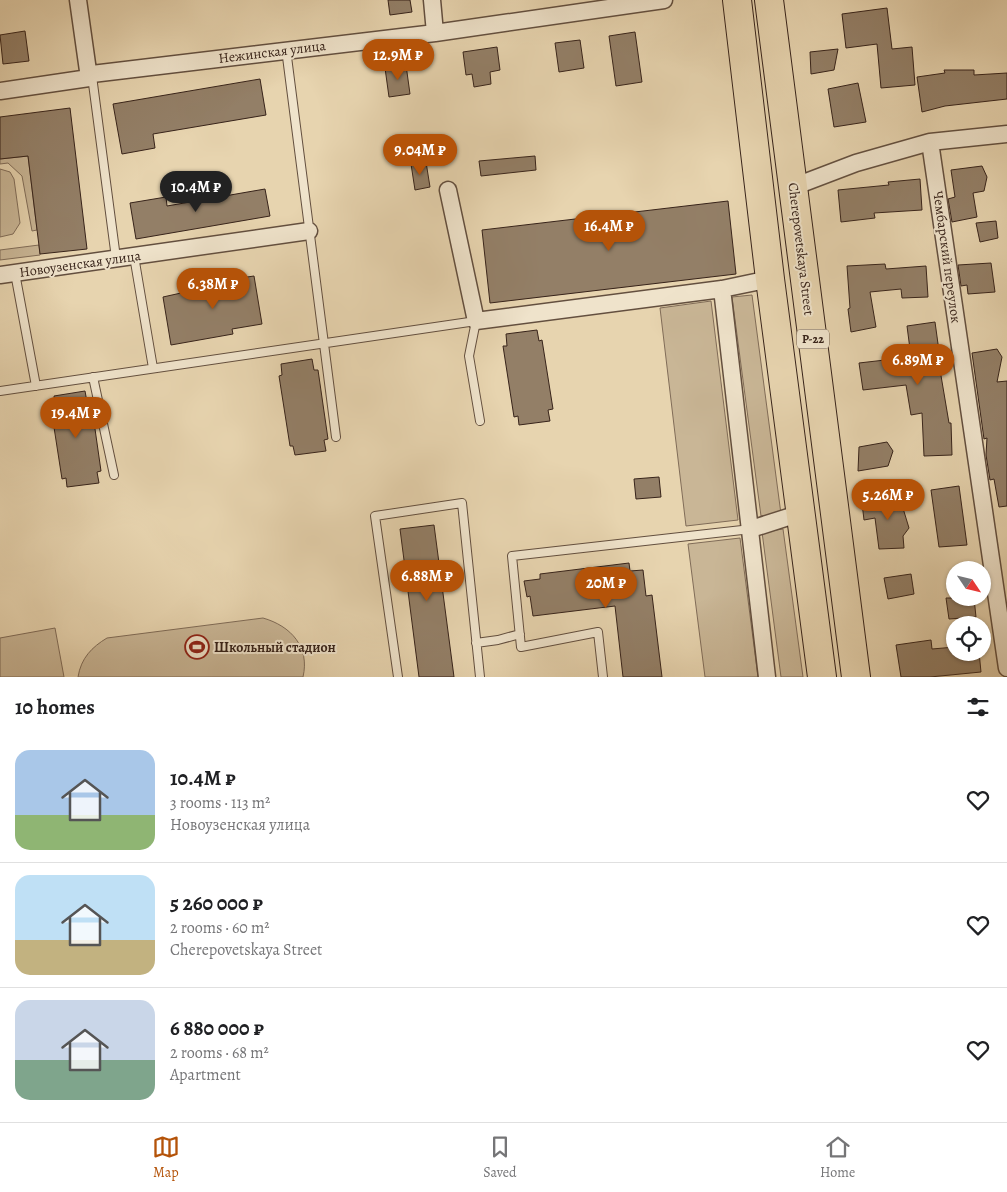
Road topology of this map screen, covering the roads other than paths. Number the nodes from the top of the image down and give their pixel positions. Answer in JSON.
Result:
{"nodes":[{"id":1,"x":78,"y":0,"type":"edge"},
{"id":2,"x":432,"y":0,"type":"edge"},
{"id":3,"x":664,"y":0,"type":"edge"},
{"id":4,"x":737,"y":0,"type":"edge"},
{"id":5,"x":769,"y":0,"type":"edge"},
{"id":6,"x":436,"y":33,"type":"junction"},
{"id":7,"x":286,"y":49,"type":"junction"},
{"id":8,"x":90,"y":76,"type":"junction"},
{"id":9,"x":0,"y":91,"type":"edge"},
{"id":10,"x":1007,"y":134,"type":"edge"},
{"id":11,"x":930,"y":142,"type":"junction"},
{"id":12,"x":793,"y":186,"type":"junction"},
{"id":13,"x":448,"y":190,"type":"dead end"},
{"id":14,"x":309,"y":231,"type":"junction"},
{"id":15,"x":134,"y":256,"type":"junction"},
{"id":16,"x":116,"y":259,"type":"junction"},
{"id":17,"x":8,"y":274,"type":"edge"},
{"id":18,"x":770,"y":279,"type":"junction"},
{"id":19,"x":722,"y":289,"type":"junction"},
{"id":20,"x":476,"y":321,"type":"junction"},
{"id":21,"x":324,"y":344,"type":"junction"},
{"id":22,"x":153,"y":368,"type":"junction"},
{"id":23,"x":93,"y":378,"type":"junction"},
{"id":24,"x":36,"y":386,"type":"junction"},
{"id":25,"x":0,"y":391,"type":"edge"},
{"id":26,"x":480,"y":421,"type":"dead end"},
{"id":27,"x":336,"y":437,"type":"dead end"},
{"id":28,"x":114,"y":475,"type":"dead end"},
{"id":29,"x":801,"y":513,"type":"junction"},
{"id":30,"x":752,"y":529,"type":"junction"},
{"id":31,"x":520,"y":634,"type":"junction"},
{"id":32,"x":476,"y":642,"type":"junction"},
{"id":33,"x":1007,"y":668,"type":"edge"},
{"id":34,"x":398,"y":677,"type":"edge"},
{"id":35,"x":480,"y":677,"type":"edge"},
{"id":36,"x":603,"y":677,"type":"edge"},
{"id":37,"x":767,"y":677,"type":"edge"},
{"id":38,"x":822,"y":677,"type":"edge"},
{"id":39,"x":856,"y":677,"type":"edge"}],
"edges":[{"from":1,"to":8,"type":"street"},
{"from":2,"to":6,"type":"street"},
{"from":3,"to":6,"type":"street","name":"Нежинская улица"},
{"from":4,"to":18,"type":"highway","number":"Р-22"},
{"from":5,"to":12,"type":"highway","name":"Cherepovetskaya Street","number":"Р-22"},
{"from":6,"to":7,"type":"street","name":"Нежинская улица"},
{"from":7,"to":8,"type":"street","name":"Нежинская улица"},
{"from":7,"to":14,"type":"lane"},
{"from":8,"to":9,"type":"street","name":"Нежинская улица"},
{"from":8,"to":16,"type":"lane"},
{"from":10,"to":11,"type":"street"},
{"from":11,"to":12,"type":"street"},
{"from":11,"to":33,"type":"street","name":"Чембарский переулок"},
{"from":12,"to":39,"type":"highway","name":"Cherepovetskaya Street","number":"Р-22"},
{"from":13,"to":20,"type":"street"},
{"from":14,"to":15,"type":"street","name":"Новоузенская улица"},
{"from":14,"to":21,"type":"lane"},
{"from":15,"to":16,"type":"street","name":"Новоузенская улица"},
{"from":15,"to":22,"type":"lane"},
{"from":16,"to":17,"type":"street","name":"Новоузенская улица"},
{"from":17,"to":24,"type":"lane"},
{"from":18,"to":19,"type":"street"},
{"from":18,"to":29,"type":"highway","number":"Р-22"},
{"from":19,"to":20,"type":"street"},
{"from":19,"to":30,"type":"street"},
{"from":20,"to":21,"type":"lane"},
{"from":20,"to":26,"type":"lane"},
{"from":21,"to":22,"type":"lane"},
{"from":21,"to":27,"type":"lane"},
{"from":22,"to":23,"type":"lane"},
{"from":23,"to":24,"type":"lane"},
{"from":23,"to":28,"type":"lane"},
{"from":24,"to":25,"type":"lane"},
{"from":29,"to":30,"type":"street"},
{"from":29,"to":38,"type":"highway","number":"Р-22"},
{"from":30,"to":31,"type":"lane"},
{"from":30,"to":37,"type":"street"},
{"from":31,"to":32,"type":"lane"},
{"from":31,"to":36,"type":"lane"},
{"from":32,"to":34,"type":"lane"},
{"from":32,"to":35,"type":"lane"}]}
